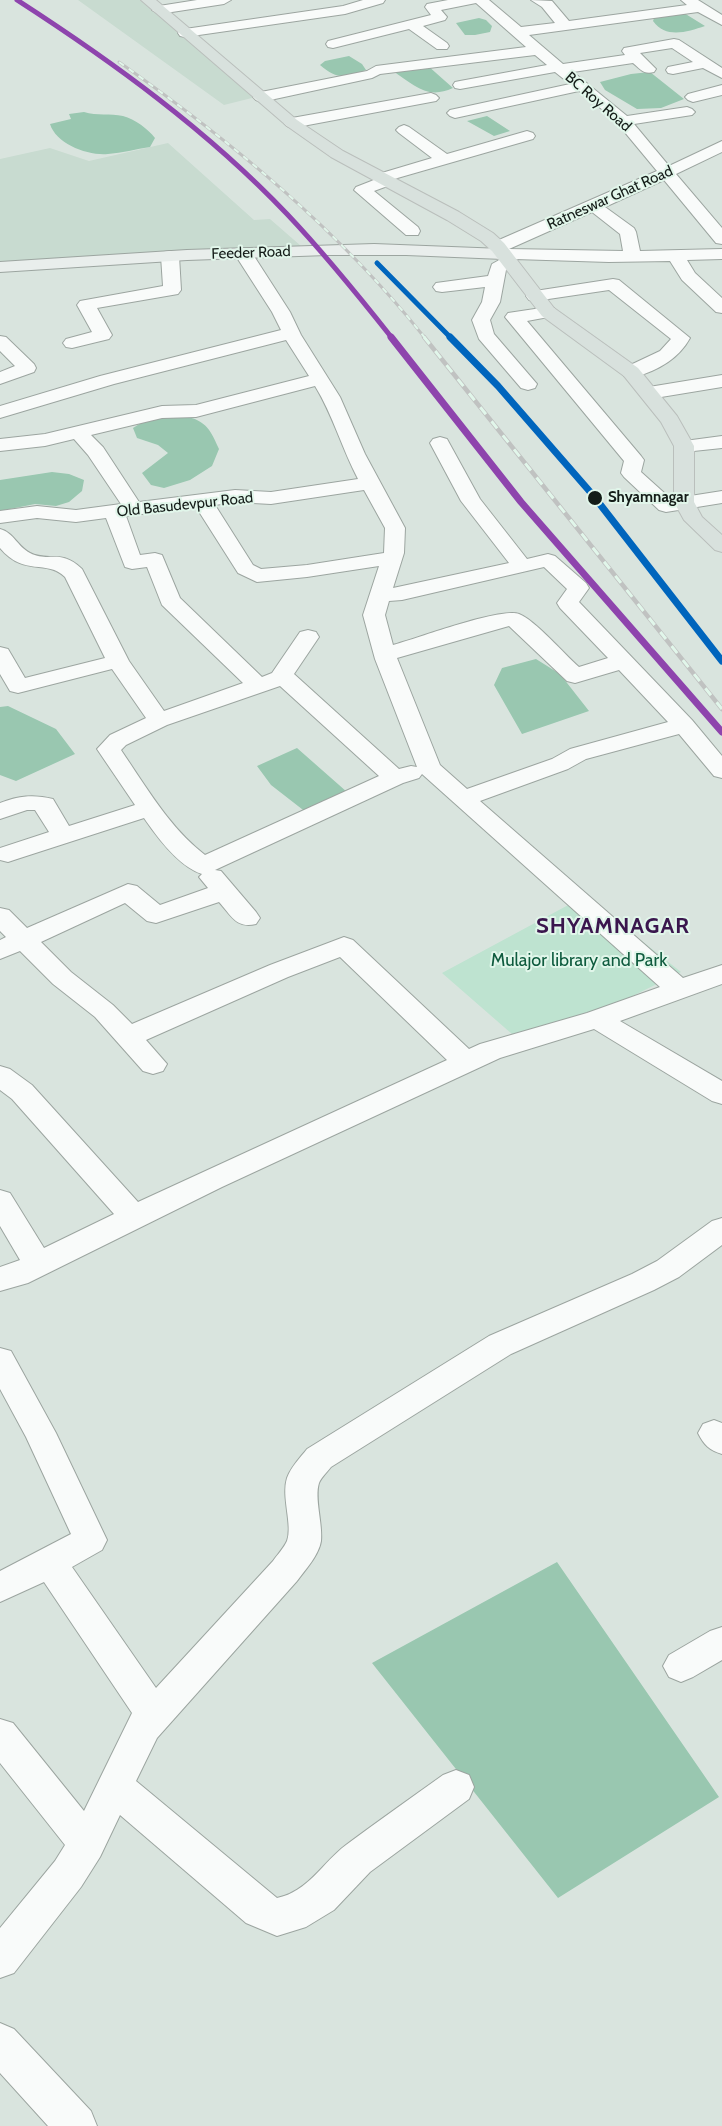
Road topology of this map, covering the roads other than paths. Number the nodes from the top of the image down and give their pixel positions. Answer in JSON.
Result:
{"nodes":[{"id":1,"x":378,"y":0,"type":"edge"},
{"id":2,"x":472,"y":0,"type":"edge"},
{"id":3,"x":481,"y":0,"type":"edge"},
{"id":4,"x":538,"y":0,"type":"edge"},
{"id":5,"x":231,"y":4,"type":"edge"},
{"id":6,"x":283,"y":4,"type":"dead end"},
{"id":7,"x":694,"y":4,"type":"edge"},
{"id":8,"x":153,"y":5,"type":"edge"},
{"id":9,"x":304,"y":15,"type":"junction"},
{"id":10,"x":722,"y":21,"type":"edge"},
{"id":11,"x":255,"y":22,"type":"junction"},
{"id":12,"x":411,"y":24,"type":"junction"},
{"id":13,"x":564,"y":24,"type":"junction"},
{"id":14,"x":517,"y":32,"type":"junction"},
{"id":15,"x":184,"y":33,"type":"junction"},
{"id":16,"x":333,"y":44,"type":"dead end"},
{"id":17,"x":442,"y":46,"type":"dead end"},
{"id":18,"x":538,"y":50,"type":"junction"},
{"id":19,"x":636,"y":58,"type":"junction"},
{"id":20,"x":707,"y":64,"type":"junction"},
{"id":21,"x":559,"y":68,"type":"junction"},
{"id":22,"x":649,"y":69,"type":"dead end"},
{"id":23,"x":673,"y":70,"type":"dead end"},
{"id":24,"x":722,"y":74,"type":"edge"},
{"id":25,"x":460,"y":85,"type":"dead end"},
{"id":26,"x":582,"y":86,"type":"junction"},
{"id":27,"x":722,"y":90,"type":"edge"},
{"id":28,"x":261,"y":97,"type":"junction"},
{"id":29,"x":694,"y":97,"type":"dead end"},
{"id":30,"x":431,"y":98,"type":"dead end"},
{"id":31,"x":455,"y":112,"type":"dead end"},
{"id":32,"x":687,"y":112,"type":"dead end"},
{"id":33,"x":624,"y":122,"type":"junction"},
{"id":34,"x":292,"y":123,"type":"junction"},
{"id":35,"x":404,"y":130,"type":"dead end"},
{"id":36,"x":527,"y":136,"type":"dead end"},
{"id":37,"x":722,"y":146,"type":"edge"},
{"id":38,"x":445,"y":160,"type":"junction"},
{"id":39,"x":666,"y":173,"type":"junction"},
{"id":40,"x":384,"y":180,"type":"junction"},
{"id":41,"x":593,"y":205,"type":"junction"},
{"id":42,"x":722,"y":214,"type":"edge"},
{"id":43,"x":703,"y":217,"type":"junction"},
{"id":44,"x":412,"y":231,"type":"dead end"},
{"id":45,"x":722,"y":239,"type":"edge"},
{"id":46,"x":243,"y":253,"type":"junction"},
{"id":47,"x":503,"y":254,"type":"junction"},
{"id":48,"x":722,"y":254,"type":"edge"},
{"id":49,"x":170,"y":256,"type":"junction"},
{"id":50,"x":676,"y":256,"type":"junction"},
{"id":51,"x":632,"y":257,"type":"junction"},
{"id":52,"x":0,"y":267,"type":"edge"},
{"id":53,"x":495,"y":281,"type":"junction"},
{"id":54,"x":442,"y":287,"type":"dead end"},
{"id":55,"x":535,"y":296,"type":"junction"},
{"id":56,"x":722,"y":308,"type":"edge"},
{"id":57,"x":548,"y":312,"type":"junction"},
{"id":58,"x":291,"y":332,"type":"junction"},
{"id":59,"x":0,"y":342,"type":"edge"},
{"id":60,"x":72,"y":343,"type":"dead end"},
{"id":61,"x":631,"y":372,"type":"junction"},
{"id":62,"x":0,"y":378,"type":"edge"},
{"id":63,"x":320,"y":379,"type":"junction"},
{"id":64,"x":722,"y":381,"type":"edge"},
{"id":65,"x":528,"y":384,"type":"dead end"},
{"id":66,"x":649,"y":393,"type":"junction"},
{"id":67,"x":0,"y":412,"type":"edge"},
{"id":68,"x":79,"y":433,"type":"junction"},
{"id":69,"x":722,"y":442,"type":"edge"},
{"id":70,"x":440,"y":443,"type":"dead end"},
{"id":71,"x":0,"y":445,"type":"edge"},
{"id":72,"x":684,"y":446,"type":"junction"},
{"id":73,"x":370,"y":483,"type":"junction"},
{"id":74,"x":722,"y":497,"type":"edge"},
{"id":75,"x":202,"y":500,"type":"junction"},
{"id":76,"x":684,"y":502,"type":"junction"},
{"id":77,"x":124,"y":510,"type":"junction"},
{"id":78,"x":0,"y":517,"type":"edge"},
{"id":79,"x":0,"y":535,"type":"edge"},
{"id":80,"x":722,"y":546,"type":"edge"},
{"id":81,"x":391,"y":558,"type":"junction"},
{"id":82,"x":522,"y":566,"type":"junction"},
{"id":83,"x":380,"y":595,"type":"junction"},
{"id":84,"x":308,"y":637,"type":"dead end"},
{"id":85,"x":0,"y":655,"type":"edge"},
{"id":86,"x":385,"y":655,"type":"junction"},
{"id":87,"x":118,"y":661,"type":"junction"},
{"id":88,"x":623,"y":661,"type":"junction"},
{"id":89,"x":280,"y":678,"type":"junction"},
{"id":90,"x":258,"y":685,"type":"junction"},
{"id":91,"x":9,"y":688,"type":"edge"},
{"id":92,"x":159,"y":720,"type":"junction"},
{"id":93,"x":684,"y":726,"type":"junction"},
{"id":94,"x":429,"y":768,"type":"junction"},
{"id":95,"x":722,"y":772,"type":"edge"},
{"id":96,"x":394,"y":778,"type":"junction"},
{"id":97,"x":462,"y":799,"type":"junction"},
{"id":98,"x":150,"y":808,"type":"junction"},
{"id":99,"x":0,"y":812,"type":"edge"},
{"id":100,"x":64,"y":837,"type":"junction"},
{"id":101,"x":8,"y":854,"type":"dead end"},
{"id":102,"x":203,"y":866,"type":"junction"},
{"id":103,"x":224,"y":891,"type":"junction"},
{"id":104,"x":0,"y":916,"type":"edge"},
{"id":105,"x":247,"y":918,"type":"dead end"},
{"id":106,"x":11,"y":945,"type":"edge"},
{"id":107,"x":722,"y":974,"type":"edge"},
{"id":108,"x":679,"y":989,"type":"junction"},
{"id":109,"x":597,"y":1019,"type":"junction"},
{"id":110,"x":128,"y":1037,"type":"junction"},
{"id":111,"x":466,"y":1062,"type":"junction"},
{"id":112,"x":153,"y":1064,"type":"dead end"},
{"id":113,"x":0,"y":1076,"type":"edge"},
{"id":114,"x":722,"y":1094,"type":"edge"},
{"id":115,"x":0,"y":1201,"type":"edge"},
{"id":116,"x":134,"y":1217,"type":"junction"},
{"id":117,"x":722,"y":1229,"type":"edge"},
{"id":118,"x":38,"y":1264,"type":"junction"},
{"id":119,"x":0,"y":1279,"type":"edge"},
{"id":120,"x":0,"y":1360,"type":"edge"},
{"id":121,"x":50,"y":1563,"type":"junction"},
{"id":122,"x":0,"y":1587,"type":"edge"},
{"id":123,"x":722,"y":1642,"type":"edge"},
{"id":124,"x":681,"y":1666,"type":"dead end"},
{"id":125,"x":154,"y":1715,"type":"junction"},
{"id":126,"x":0,"y":1735,"type":"edge"},
{"id":127,"x":114,"y":1786,"type":"junction"},
{"id":128,"x":456,"y":1787,"type":"dead end"},
{"id":129,"x":87,"y":1844,"type":"junction"},
{"id":130,"x":0,"y":1959,"type":"edge"},
{"id":131,"x":0,"y":2043,"type":"edge"},
{"id":132,"x":76,"y":2126,"type":"edge"}],
"edges":[{"from":1,"to":9,"type":"street"},
{"from":2,"to":12,"type":"street"},
{"from":3,"to":14,"type":"street","name":"BC Roy Road"},
{"from":4,"to":13,"type":"street"},
{"from":5,"to":8,"type":"street"},
{"from":5,"to":11,"type":"street"},
{"from":6,"to":9,"type":"street"},
{"from":7,"to":10,"type":"street"},
{"from":7,"to":13,"type":"street"},
{"from":8,"to":15,"type":"main road"},
{"from":9,"to":11,"type":"street"},
{"from":11,"to":15,"type":"street"},
{"from":12,"to":16,"type":"street"},
{"from":12,"to":17,"type":"street"},
{"from":13,"to":14,"type":"street"},
{"from":14,"to":18,"type":"street","name":"BC Roy Road"},
{"from":15,"to":28,"type":"main road"},
{"from":18,"to":21,"type":"street","name":"BC Roy Road"},
{"from":18,"to":28,"type":"street"},
{"from":19,"to":20,"type":"street"},
{"from":19,"to":21,"type":"street"},
{"from":19,"to":22,"type":"street"},
{"from":20,"to":23,"type":"street"},
{"from":20,"to":24,"type":"street"},
{"from":21,"to":25,"type":"street"},
{"from":21,"to":26,"type":"street","name":"BC Roy Road"},
{"from":26,"to":31,"type":"street"},
{"from":26,"to":33,"type":"street","name":"BC Roy Road"},
{"from":27,"to":29,"type":"street"},
{"from":28,"to":34,"type":"main road"},
{"from":30,"to":34,"type":"street"},
{"from":32,"to":33,"type":"street"},
{"from":33,"to":39,"type":"street","name":"BC Roy Road"},
{"from":34,"to":40,"type":"main road"},
{"from":35,"to":38,"type":"street"},
{"from":36,"to":38,"type":"street"},
{"from":37,"to":39,"type":"street","name":"Ratneswar Ghat Road"},
{"from":38,"to":40,"type":"street"},
{"from":39,"to":41,"type":"street","name":"Ratneswar Ghat Road"},
{"from":39,"to":43,"type":"street","name":"BC Roy Road"},
{"from":40,"to":44,"type":"street"},
{"from":40,"to":47,"type":"main road"},
{"from":41,"to":47,"type":"street","name":"Ratneswar Ghat Road"},
{"from":41,"to":51,"type":"street"},
{"from":42,"to":43,"type":"street"},
{"from":43,"to":45,"type":"street","name":"BC Roy Road"},
{"from":46,"to":47,"type":"street","name":"Feeder Road"},
{"from":46,"to":49,"type":"street","name":"Feeder Road"},
{"from":46,"to":58,"type":"street"},
{"from":47,"to":51,"type":"street"},
{"from":47,"to":53,"type":"street"},
{"from":47,"to":55,"type":"main road"},
{"from":48,"to":50,"type":"street"},
{"from":49,"to":52,"type":"street","name":"Feeder Road"},
{"from":49,"to":60,"type":"street"},
{"from":50,"to":51,"type":"street"},
{"from":50,"to":56,"type":"street"},
{"from":53,"to":54,"type":"street"},
{"from":53,"to":65,"type":"street"},
{"from":55,"to":57,"type":"main road"},
{"from":55,"to":61,"type":"street"},
{"from":57,"to":61,"type":"main road"},
{"from":57,"to":76,"type":"street"},
{"from":58,"to":63,"type":"street"},
{"from":58,"to":67,"type":"street"},
{"from":59,"to":62,"type":"street"},
{"from":61,"to":66,"type":"main road"},
{"from":63,"to":68,"type":"street"},
{"from":63,"to":73,"type":"street"},
{"from":64,"to":66,"type":"street"},
{"from":66,"to":72,"type":"main road"},
{"from":68,"to":71,"type":"street"},
{"from":68,"to":77,"type":"street"},
{"from":69,"to":72,"type":"street"},
{"from":70,"to":82,"type":"street"},
{"from":72,"to":76,"type":"main road"},
{"from":73,"to":75,"type":"street","name":"Old Basudevpur Road"},
{"from":73,"to":81,"type":"street"},
{"from":74,"to":76,"type":"street"},
{"from":75,"to":77,"type":"street","name":"Old Basudevpur Road"},
{"from":75,"to":81,"type":"street"},
{"from":76,"to":80,"type":"main road"},
{"from":77,"to":78,"type":"street","name":"Old Basudevpur Road"},
{"from":77,"to":90,"type":"street"},
{"from":79,"to":87,"type":"street"},
{"from":81,"to":83,"type":"street"},
{"from":82,"to":83,"type":"street"},
{"from":82,"to":88,"type":"street"},
{"from":83,"to":86,"type":"street"},
{"from":84,"to":89,"type":"street"},
{"from":85,"to":91,"type":"street"},
{"from":86,"to":88,"type":"street"},
{"from":86,"to":94,"type":"street"},
{"from":87,"to":91,"type":"street"},
{"from":87,"to":92,"type":"street"},
{"from":88,"to":93,"type":"street"},
{"from":89,"to":90,"type":"street"},
{"from":89,"to":96,"type":"street"},
{"from":90,"to":92,"type":"street"},
{"from":92,"to":98,"type":"street"},
{"from":93,"to":95,"type":"street"},
{"from":93,"to":97,"type":"street"},
{"from":94,"to":96,"type":"street"},
{"from":94,"to":97,"type":"street"},
{"from":96,"to":102,"type":"street"},
{"from":97,"to":108,"type":"street"},
{"from":98,"to":100,"type":"street"},
{"from":98,"to":102,"type":"street"},
{"from":99,"to":100,"type":"street"},
{"from":100,"to":101,"type":"street"},
{"from":102,"to":103,"type":"street"},
{"from":103,"to":105,"type":"street"},
{"from":103,"to":106,"type":"street"},
{"from":104,"to":106,"type":"street"},
{"from":106,"to":110,"type":"street"},
{"from":107,"to":108,"type":"street"},
{"from":108,"to":109,"type":"street"},
{"from":109,"to":111,"type":"street"},
{"from":109,"to":114,"type":"street"},
{"from":110,"to":111,"type":"street"},
{"from":110,"to":112,"type":"street"},
{"from":111,"to":116,"type":"street"},
{"from":113,"to":116,"type":"street"},
{"from":115,"to":118,"type":"street"},
{"from":116,"to":118,"type":"street"},
{"from":117,"to":125,"type":"street"},
{"from":118,"to":119,"type":"street"},
{"from":120,"to":121,"type":"street"},
{"from":121,"to":122,"type":"street"},
{"from":121,"to":125,"type":"street"},
{"from":123,"to":124,"type":"street"},
{"from":125,"to":127,"type":"street"},
{"from":126,"to":129,"type":"street"},
{"from":127,"to":128,"type":"street"},
{"from":127,"to":129,"type":"street"},
{"from":129,"to":130,"type":"street"},
{"from":131,"to":132,"type":"street"}]}
